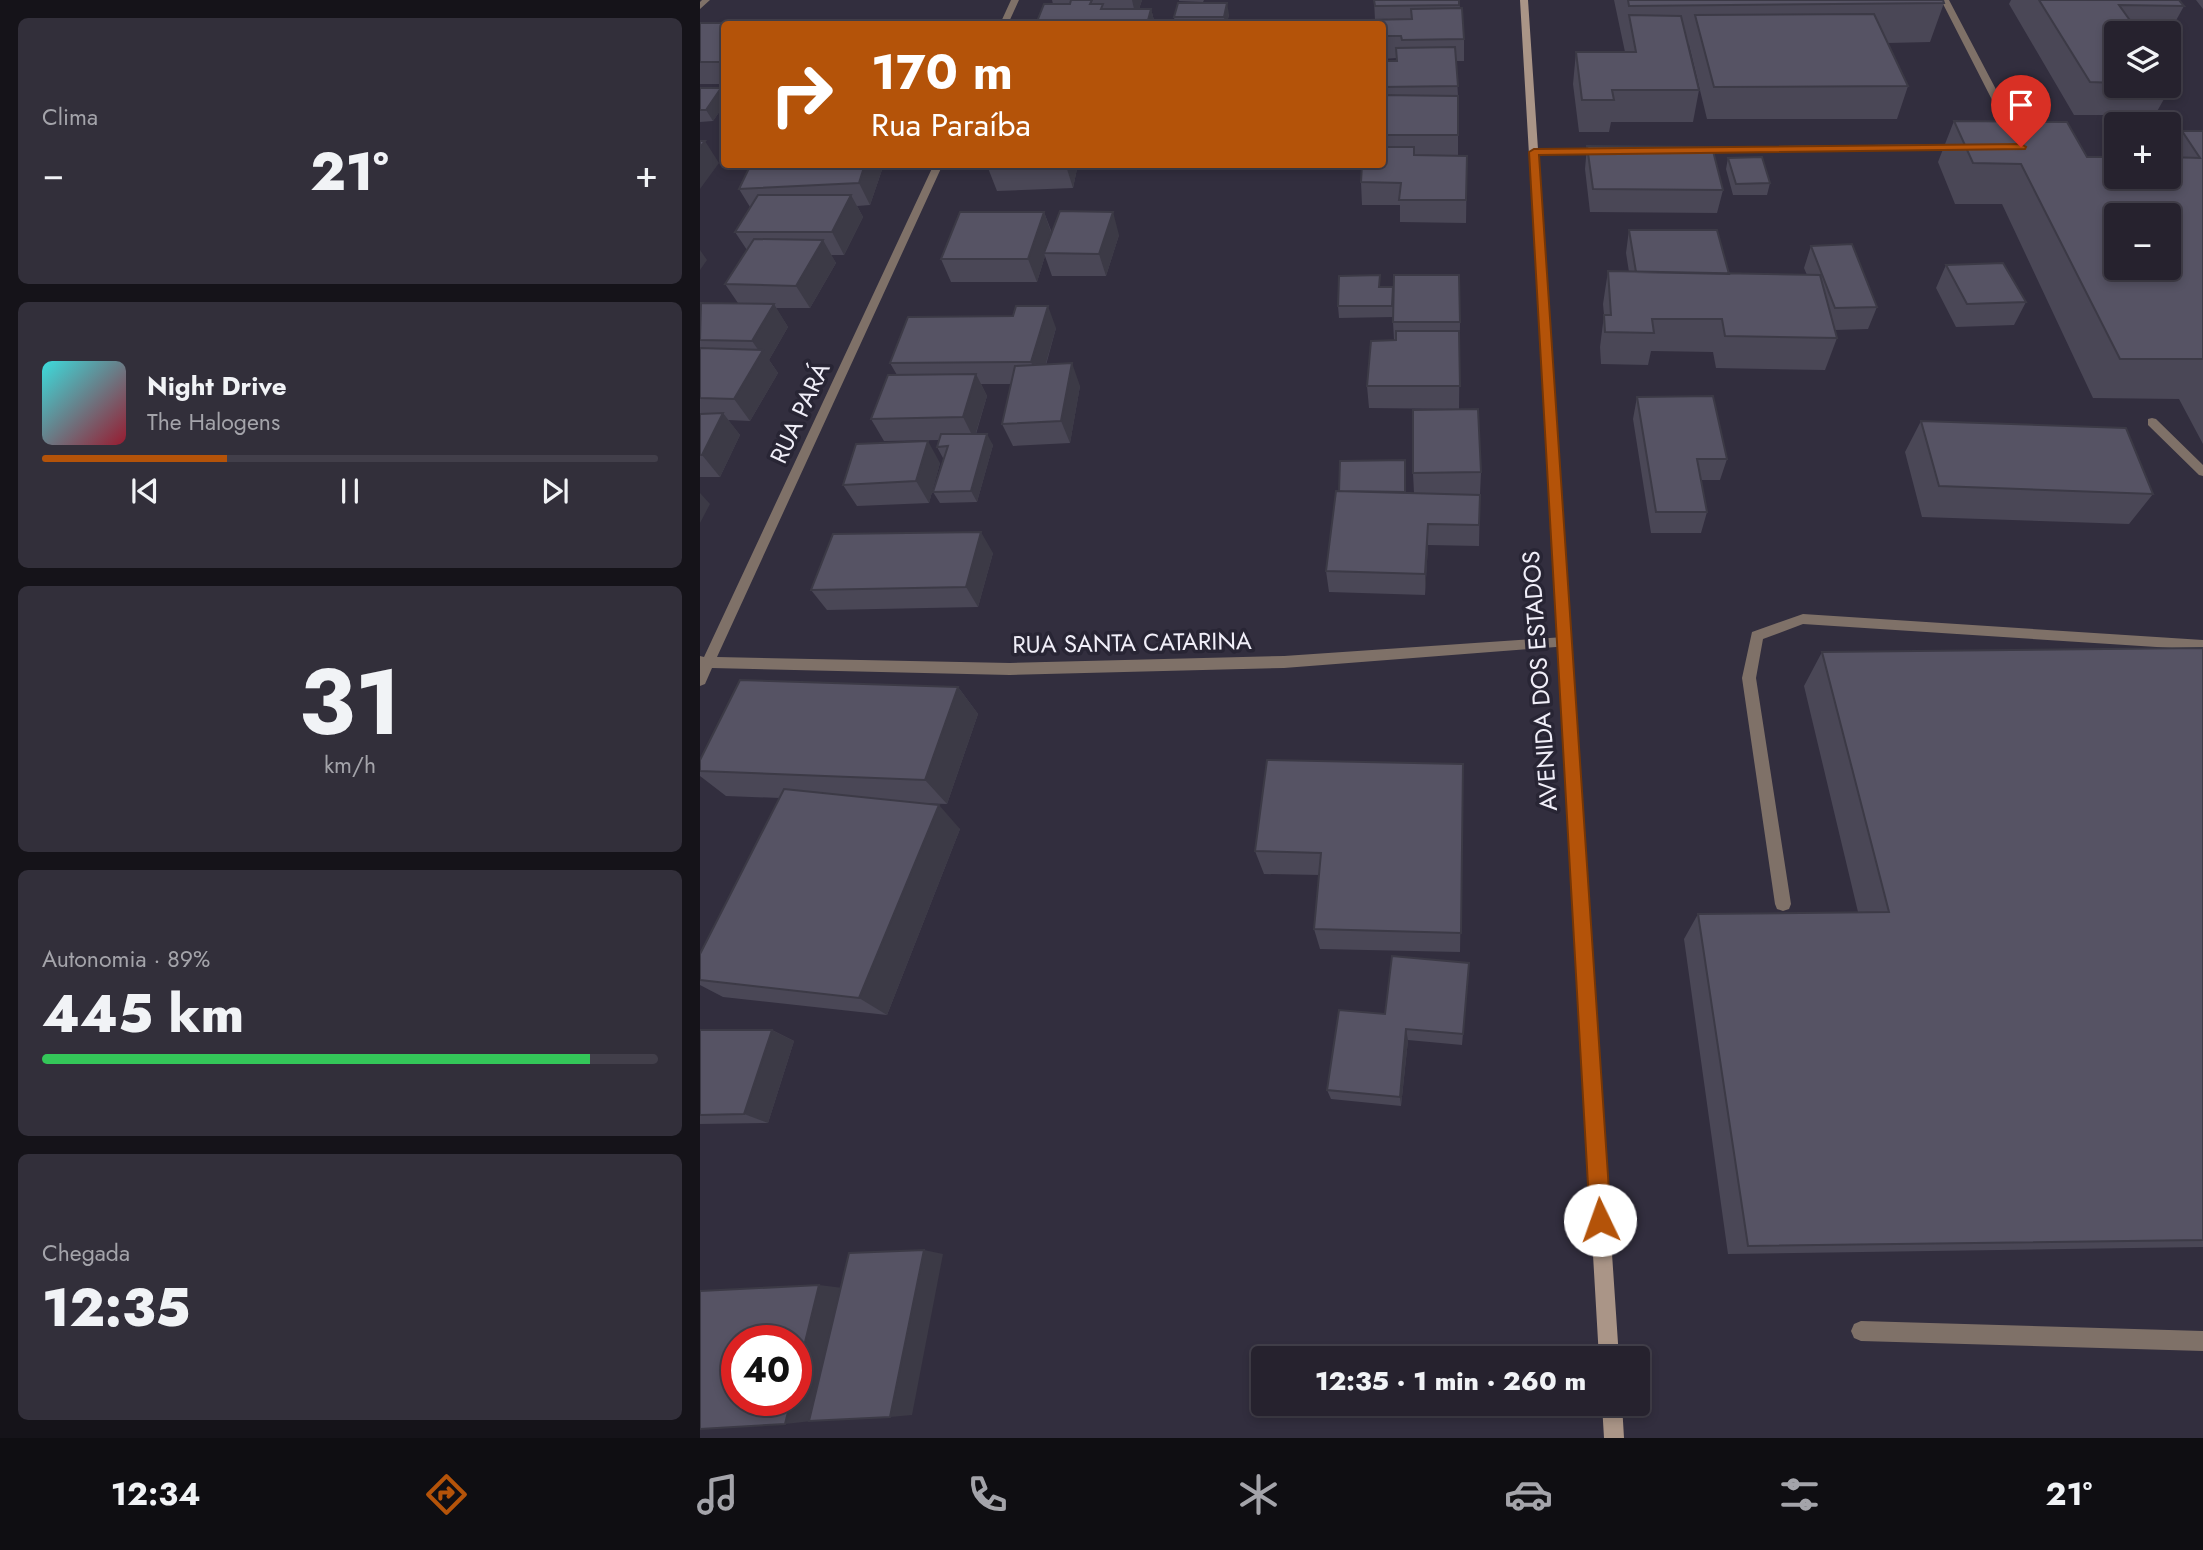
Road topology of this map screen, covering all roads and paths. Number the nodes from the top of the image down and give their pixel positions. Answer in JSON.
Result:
{"nodes":[{"id":1,"x":706,"y":0,"type":"edge"},
{"id":2,"x":1015,"y":0,"type":"edge"},
{"id":3,"x":1524,"y":0,"type":"edge"},
{"id":4,"x":1945,"y":0,"type":"edge"},
{"id":5,"x":700,"y":7,"type":"edge"},
{"id":6,"x":1005,"y":21,"type":"edge"},
{"id":7,"x":1979,"y":147,"type":"edge"},
{"id":8,"x":2007,"y":147,"type":"edge"},
{"id":9,"x":1687,"y":150,"type":"edge"},
{"id":10,"x":1617,"y":151,"type":"edge"},
{"id":11,"x":1534,"y":152,"type":"junction"},
{"id":12,"x":937,"y":168,"type":"edge"},
{"id":13,"x":2152,"y":422,"type":"dead end"},
{"id":14,"x":2203,"y":472,"type":"edge"},
{"id":15,"x":1564,"y":642,"type":"junction"},
{"id":16,"x":2203,"y":645,"type":"edge"},
{"id":17,"x":704,"y":662,"type":"edge"},
{"id":18,"x":700,"y":680,"type":"edge"},
{"id":19,"x":1783,"y":904,"type":"dead end"},
{"id":20,"x":1861,"y":1331,"type":"dead end"},
{"id":21,"x":2203,"y":1340,"type":"edge"},
{"id":22,"x":1608,"y":1346,"type":"edge"},
{"id":23,"x":1613,"y":1416,"type":"edge"},
{"id":24,"x":1614,"y":1438,"type":"edge"}],
"edges":[{"from":1,"to":5,"type":"street"},
{"from":2,"to":6,"type":"street"},
{"from":3,"to":11,"type":"street","name":"AVENIDA DOS ESTADOS"},
{"from":4,"to":8,"type":"street"},
{"from":7,"to":9,"type":"street"},
{"from":10,"to":11,"type":"street"},
{"from":11,"to":15,"type":"street","name":"AVENIDA DOS ESTADOS"},
{"from":12,"to":17,"type":"street","name":"RUA PARÁ"},
{"from":13,"to":14,"type":"street"},
{"from":15,"to":17,"type":"street","name":"RUA SANTA CATARINA"},
{"from":15,"to":22,"type":"street","name":"AVENIDA DOS ESTADOS"},
{"from":16,"to":19,"type":"street"},
{"from":17,"to":18,"type":"street","name":"RUA PARÁ"},
{"from":20,"to":21,"type":"street"},
{"from":23,"to":24,"type":"street"}]}
